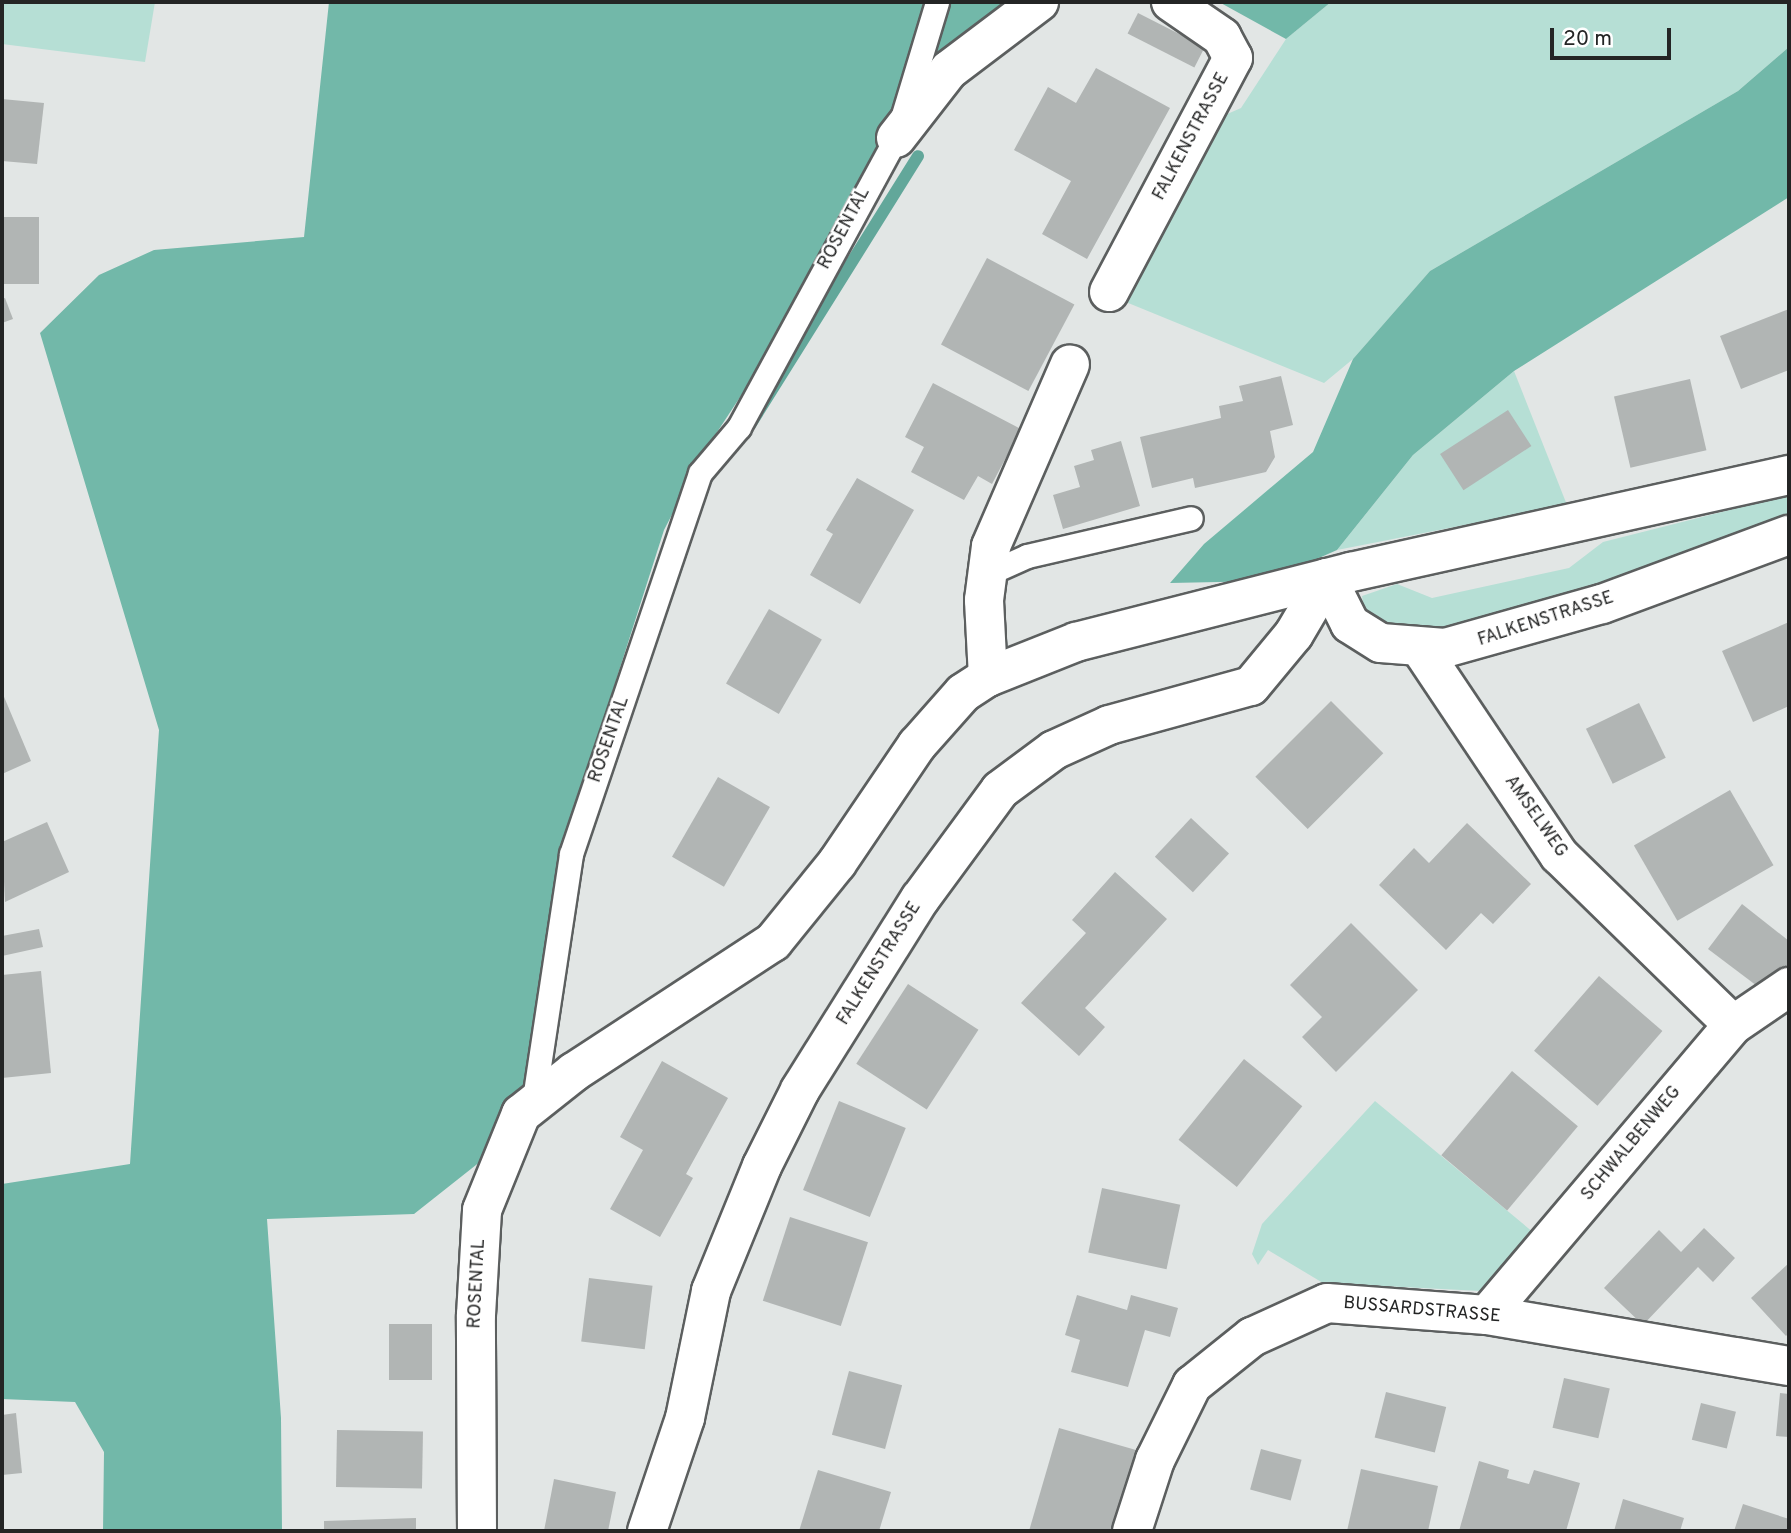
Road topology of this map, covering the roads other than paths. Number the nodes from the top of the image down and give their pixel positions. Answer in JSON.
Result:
{"nodes":[{"id":1,"x":937,"y":2,"type":"edge"},
{"id":2,"x":1039,"y":2,"type":"edge"},
{"id":3,"x":1171,"y":2,"type":"edge"},
{"id":4,"x":896,"y":138,"type":"junction"},
{"id":5,"x":1110,"y":292,"type":"dead end"},
{"id":6,"x":1070,"y":364,"type":"dead end"},
{"id":7,"x":1789,"y":475,"type":"edge"},
{"id":8,"x":1191,"y":517,"type":"dead end"},
{"id":9,"x":1789,"y":535,"type":"edge"},
{"id":10,"x":987,"y":574,"type":"junction"},
{"id":11,"x":1327,"y":578,"type":"junction"},
{"id":12,"x":1421,"y":649,"type":"junction"},
{"id":13,"x":988,"y":677,"type":"junction"},
{"id":14,"x":1789,"y":987,"type":"edge"},
{"id":15,"x":1733,"y":1025,"type":"junction"},
{"id":16,"x":534,"y":1099,"type":"junction"},
{"id":17,"x":1487,"y":1315,"type":"junction"},
{"id":18,"x":1789,"y":1366,"type":"edge"},
{"id":19,"x":477,"y":1531,"type":"edge"},
{"id":20,"x":647,"y":1531,"type":"edge"},
{"id":21,"x":1132,"y":1531,"type":"edge"}],
"edges":[{"from":1,"to":4,"type":"lane","name":"ROSENTAL"},
{"from":2,"to":4,"type":"street"},
{"from":3,"to":5,"type":"street","name":"FALKENSTRASSE"},
{"from":4,"to":16,"type":"lane","name":"ROSENTAL"},
{"from":6,"to":10,"type":"street"},
{"from":7,"to":11,"type":"street"},
{"from":8,"to":10,"type":"lane"},
{"from":9,"to":12,"type":"street","name":"FALKENSTRASSE"},
{"from":10,"to":13,"type":"street"},
{"from":11,"to":12,"type":"street","name":"FALKENSTRASSE"},
{"from":11,"to":13,"type":"street"},
{"from":11,"to":20,"type":"street","name":"FALKENSTRASSE"},
{"from":12,"to":15,"type":"street","name":"AMSELWEG"},
{"from":13,"to":16,"type":"street"},
{"from":14,"to":15,"type":"street","name":"SCHWALBENWEG"},
{"from":15,"to":17,"type":"street","name":"SCHWALBENWEG"},
{"from":16,"to":19,"type":"street","name":"ROSENTAL"},
{"from":17,"to":18,"type":"street","name":"BUSSARDSTRASSE"},
{"from":17,"to":21,"type":"street","name":"BUSSARDSTRASSE"}]}
